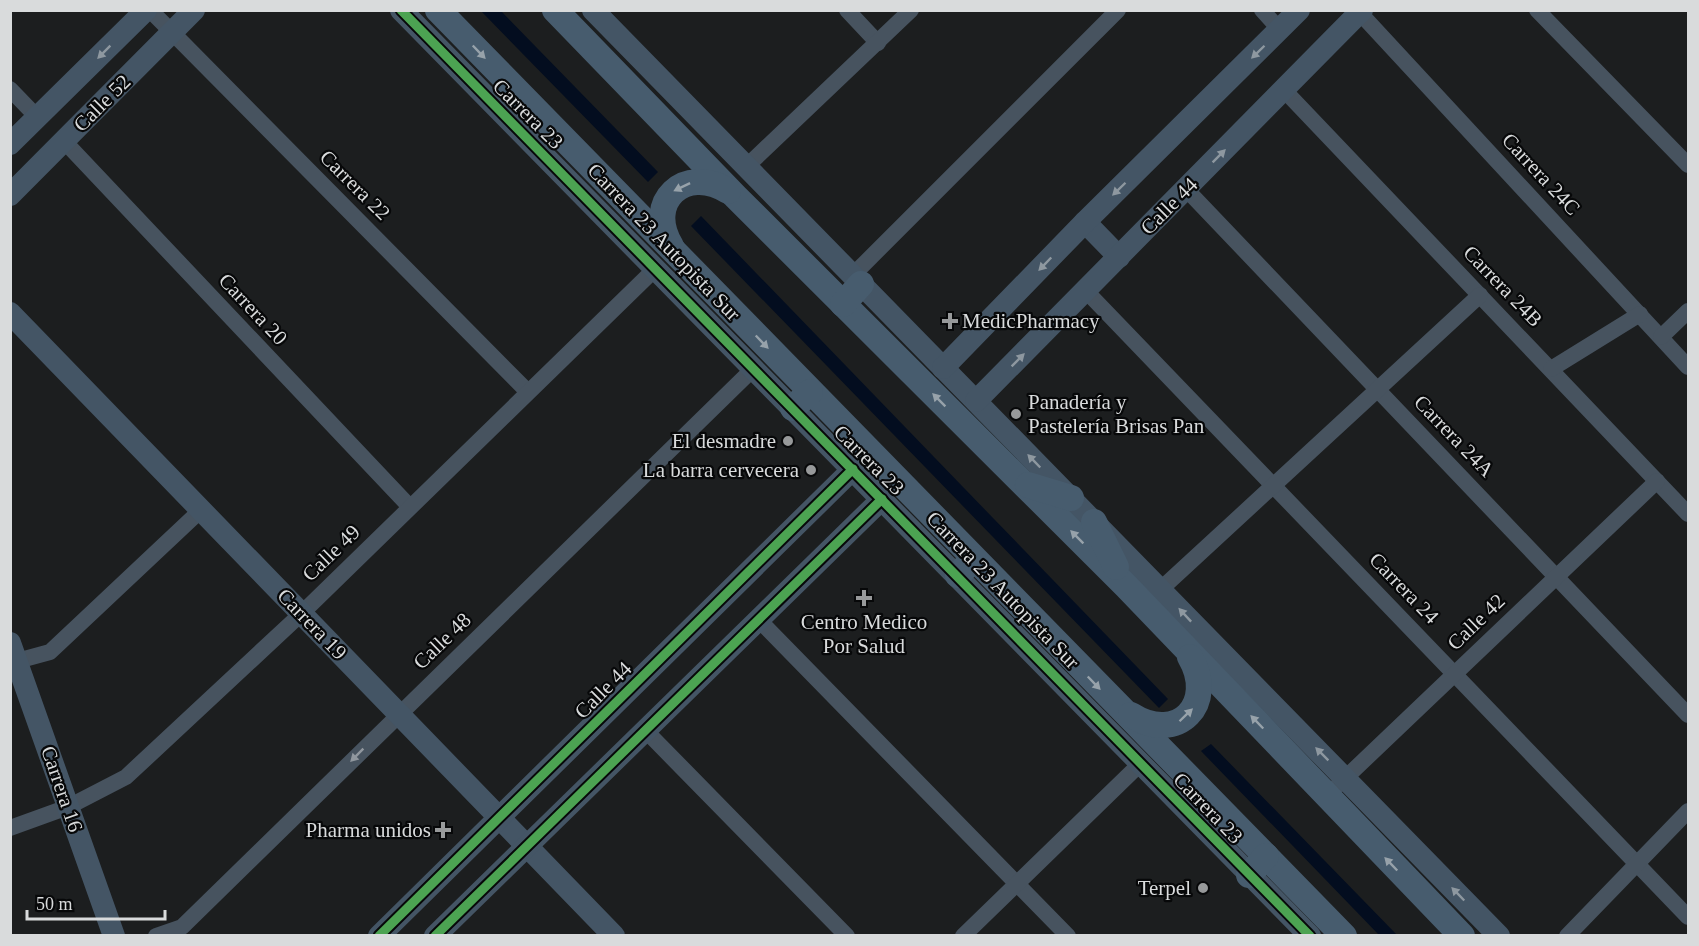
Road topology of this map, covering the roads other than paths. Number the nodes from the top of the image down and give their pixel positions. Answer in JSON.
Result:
{"nodes":[{"id":1,"x":148,"y":10,"type":"edge"},
{"id":2,"x":194,"y":10,"type":"edge"},
{"id":3,"x":401,"y":10,"type":"edge"},
{"id":4,"x":438,"y":10,"type":"edge"},
{"id":5,"x":555,"y":10,"type":"edge"},
{"id":6,"x":592,"y":10,"type":"edge"},
{"id":7,"x":847,"y":10,"type":"edge"},
{"id":8,"x":911,"y":10,"type":"edge"},
{"id":9,"x":1118,"y":10,"type":"edge"},
{"id":10,"x":1262,"y":10,"type":"edge"},
{"id":11,"x":1299,"y":10,"type":"edge"},
{"id":12,"x":1537,"y":10,"type":"edge"},
{"id":13,"x":1361,"y":11,"type":"edge"},
{"id":14,"x":1280,"y":30,"type":"junction"},
{"id":15,"x":172,"y":32,"type":"junction"},
{"id":16,"x":878,"y":43,"type":"junction"},
{"id":17,"x":10,"y":89,"type":"edge"},
{"id":18,"x":1284,"y":90,"type":"junction"},
{"id":19,"x":37,"y":117,"type":"junction"},
{"id":20,"x":64,"y":141,"type":"junction"},
{"id":21,"x":10,"y":144,"type":"edge"},
{"id":22,"x":1689,"y":165,"type":"edge"},
{"id":23,"x":746,"y":167,"type":"junction"},
{"id":24,"x":1186,"y":189,"type":"junction"},
{"id":25,"x":10,"y":195,"type":"edge"},
{"id":26,"x":736,"y":197,"type":"junction"},
{"id":27,"x":1085,"y":222,"type":"junction"},
{"id":28,"x":678,"y":256,"type":"junction"},
{"id":29,"x":1119,"y":257,"type":"junction"},
{"id":30,"x":655,"y":268,"type":"junction"},
{"id":31,"x":857,"y":280,"type":"junction"},
{"id":32,"x":1086,"y":291,"type":"junction"},
{"id":33,"x":1480,"y":295,"type":"junction"},
{"id":34,"x":843,"y":304,"type":"junction"},
{"id":35,"x":1689,"y":311,"type":"edge"},
{"id":36,"x":10,"y":313,"type":"edge"},
{"id":37,"x":1640,"y":314,"type":"junction"},
{"id":38,"x":1661,"y":337,"type":"junction"},
{"id":39,"x":1689,"y":367,"type":"edge"},
{"id":40,"x":754,"y":368,"type":"junction"},
{"id":41,"x":943,"y":368,"type":"junction"},
{"id":42,"x":1551,"y":369,"type":"junction"},
{"id":43,"x":1378,"y":389,"type":"junction"},
{"id":44,"x":528,"y":392,"type":"junction"},
{"id":45,"x":801,"y":400,"type":"junction"},
{"id":46,"x":976,"y":401,"type":"junction"},
{"id":47,"x":854,"y":469,"type":"junction"},
{"id":48,"x":1657,"y":481,"type":"junction"},
{"id":49,"x":1024,"y":484,"type":"junction"},
{"id":50,"x":1274,"y":485,"type":"junction"},
{"id":51,"x":1071,"y":498,"type":"junction"},
{"id":52,"x":882,"y":499,"type":"junction"},
{"id":53,"x":410,"y":507,"type":"junction"},
{"id":54,"x":201,"y":510,"type":"junction"},
{"id":55,"x":1689,"y":514,"type":"edge"},
{"id":56,"x":1094,"y":522,"type":"junction"},
{"id":57,"x":965,"y":567,"type":"junction"},
{"id":58,"x":1557,"y":576,"type":"junction"},
{"id":59,"x":1126,"y":586,"type":"junction"},
{"id":60,"x":1161,"y":589,"type":"junction"},
{"id":61,"x":301,"y":614,"type":"junction"},
{"id":62,"x":759,"y":620,"type":"junction"},
{"id":63,"x":1181,"y":644,"type":"junction"},
{"id":64,"x":14,"y":652,"type":"edge"},
{"id":65,"x":1455,"y":673,"type":"junction"},
{"id":66,"x":1116,"y":705,"type":"junction"},
{"id":67,"x":399,"y":714,"type":"junction"},
{"id":68,"x":1689,"y":715,"type":"edge"},
{"id":69,"x":645,"y":730,"type":"junction"},
{"id":70,"x":1140,"y":764,"type":"junction"},
{"id":71,"x":1346,"y":778,"type":"junction"},
{"id":72,"x":1327,"y":796,"type":"junction"},
{"id":73,"x":69,"y":807,"type":"junction"},
{"id":74,"x":1689,"y":811,"type":"edge"},
{"id":75,"x":499,"y":818,"type":"junction"},
{"id":76,"x":10,"y":828,"type":"edge"},
{"id":77,"x":527,"y":846,"type":"junction"},
{"id":78,"x":1266,"y":856,"type":"junction"},
{"id":79,"x":1637,"y":864,"type":"junction"},
{"id":80,"x":1249,"y":875,"type":"junction"},
{"id":81,"x":1017,"y":883,"type":"junction"},
{"id":82,"x":1689,"y":917,"type":"edge"},
{"id":83,"x":114,"y":936,"type":"edge"},
{"id":84,"x":156,"y":936,"type":"edge"},
{"id":85,"x":379,"y":936,"type":"edge"},
{"id":86,"x":435,"y":936,"type":"edge"},
{"id":87,"x":614,"y":936,"type":"edge"},
{"id":88,"x":847,"y":936,"type":"edge"},
{"id":89,"x":963,"y":936,"type":"edge"},
{"id":90,"x":1068,"y":936,"type":"edge"},
{"id":91,"x":1310,"y":936,"type":"edge"},
{"id":92,"x":1344,"y":936,"type":"edge"},
{"id":93,"x":1461,"y":936,"type":"edge"},
{"id":94,"x":1499,"y":936,"type":"edge"},
{"id":95,"x":1568,"y":936,"type":"edge"}],
"edges":[{"from":1,"to":15,"type":"street","name":"Carrera 22"},
{"from":1,"to":19,"type":"street","name":"Calle 52","one_way":true},
{"from":2,"to":15,"type":"street","name":"Calle 52"},
{"from":3,"to":30,"type":"street","name":"Carrera 23"},
{"from":4,"to":28,"type":"main road","name":"Carrera 23 Autopista Sur","one_way":true},
{"from":5,"to":26,"type":"main road"},
{"from":6,"to":23,"type":"street"},
{"from":7,"to":16,"type":"street"},
{"from":8,"to":16,"type":"street"},
{"from":9,"to":31,"type":"street"},
{"from":10,"to":14,"type":"street"},
{"from":11,"to":14,"type":"street"},
{"from":12,"to":22,"type":"street"},
{"from":13,"to":18,"type":"street","name":"Calle 44"},
{"from":13,"to":37,"type":"street","name":"Carrera 24C"},
{"from":14,"to":27,"type":"street","one_way":true},
{"from":15,"to":20,"type":"street","name":"Calle 52"},
{"from":15,"to":44,"type":"street","name":"Carrera 22"},
{"from":16,"to":23,"type":"street"},
{"from":17,"to":19,"type":"street"},
{"from":24,"to":18,"type":"street","name":"Calle 44","one_way":true},
{"from":18,"to":33,"type":"street","name":"Carrera 24B"},
{"from":19,"to":21,"type":"street","name":"Calle 52"},
{"from":20,"to":25,"type":"street","name":"Calle 52"},
{"from":20,"to":53,"type":"street","name":"Carrera 20"},
{"from":23,"to":31,"type":"street"},
{"from":24,"to":29,"type":"street","name":"Calle 44"},
{"from":24,"to":43,"type":"street","name":"Carrera 24A"},
{"from":26,"to":28,"type":"main road","one_way":true},
{"from":26,"to":34,"type":"main road"},
{"from":27,"to":29,"type":"street"},
{"from":27,"to":41,"type":"street","one_way":true},
{"from":28,"to":45,"type":"main road","name":"Carrera 23 Autopista Sur","one_way":true},
{"from":29,"to":32,"type":"street","name":"Calle 44"},
{"from":30,"to":40,"type":"street","name":"Carrera 23"},
{"from":30,"to":44,"type":"street","name":"Calle 49"},
{"from":31,"to":34,"type":"main road"},
{"from":31,"to":41,"type":"street"},
{"from":46,"to":32,"type":"street","name":"Calle 44","one_way":true},
{"from":32,"to":50,"type":"street","name":"Carrera 24"},
{"from":33,"to":42,"type":"street","name":"Carrera 24B"},
{"from":33,"to":43,"type":"street"},
{"from":49,"to":34,"type":"main road","one_way":true},
{"from":35,"to":38,"type":"street"},
{"from":36,"to":54,"type":"street","name":"Carrera 19"},
{"from":37,"to":38,"type":"street","name":"Carrera 24C"},
{"from":37,"to":42,"type":"street"},
{"from":38,"to":39,"type":"street","name":"Carrera 24C"},
{"from":40,"to":45,"type":"street","name":"Carrera 23"},
{"from":40,"to":67,"type":"street","name":"Calle 48"},
{"from":41,"to":46,"type":"street"},
{"from":42,"to":48,"type":"street","name":"Carrera 24B"},
{"from":43,"to":50,"type":"street"},
{"from":43,"to":58,"type":"street","name":"Carrera 24A"},
{"from":44,"to":53,"type":"street","name":"Calle 49"},
{"from":45,"to":47,"type":"street","name":"Carrera 23"},
{"from":45,"to":57,"type":"main road","name":"Carrera 23 Autopista Sur"},
{"from":51,"to":46,"type":"street","one_way":true},
{"from":47,"to":52,"type":"street","name":"Carrera 23"},
{"from":47,"to":75,"type":"street","name":"Calle 44"},
{"from":48,"to":55,"type":"street","name":"Carrera 24B"},
{"from":48,"to":58,"type":"street","name":"Calle 42"},
{"from":49,"to":51,"type":"main road"},
{"from":59,"to":49,"type":"main road","one_way":true},
{"from":50,"to":60,"type":"street"},
{"from":50,"to":65,"type":"street","name":"Carrera 24"},
{"from":51,"to":56,"type":"street"},
{"from":52,"to":57,"type":"street","name":"Carrera 23"},
{"from":52,"to":62,"type":"street"},
{"from":53,"to":61,"type":"street","name":"Calle 49"},
{"from":54,"to":61,"type":"street","name":"Carrera 19"},
{"from":54,"to":64,"type":"street"},
{"from":56,"to":59,"type":"main road"},
{"from":56,"to":60,"type":"street"},
{"from":57,"to":66,"type":"main road","name":"Carrera 23 Autopista Sur","one_way":true},
{"from":57,"to":70,"type":"street","name":"Carrera 23"},
{"from":58,"to":65,"type":"street","name":"Calle 42"},
{"from":58,"to":68,"type":"street","name":"Carrera 24A"},
{"from":59,"to":63,"type":"main road"},
{"from":71,"to":60,"type":"street","one_way":true},
{"from":61,"to":67,"type":"street","name":"Carrera 19"},
{"from":61,"to":73,"type":"street","name":"Calle 49"},
{"from":62,"to":69,"type":"street"},
{"from":62,"to":81,"type":"street"},
{"from":66,"to":63,"type":"main road","one_way":true},
{"from":72,"to":63,"type":"main road","one_way":true},
{"from":64,"to":73,"type":"street","name":"Carrera 16"},
{"from":65,"to":71,"type":"street","name":"Calle 42"},
{"from":65,"to":79,"type":"street","name":"Carrera 24"},
{"from":66,"to":78,"type":"main road","name":"Carrera 23 Autopista Sur"},
{"from":67,"to":75,"type":"street","name":"Carrera 19"},
{"from":67,"to":84,"type":"street","name":"Calle 48","one_way":true},
{"from":69,"to":77,"type":"street"},
{"from":69,"to":88,"type":"street"},
{"from":70,"to":80,"type":"street","name":"Carrera 23"},
{"from":70,"to":81,"type":"street"},
{"from":71,"to":72,"type":"street","name":"Calle 42"},
{"from":94,"to":71,"type":"street","one_way":true},
{"from":93,"to":72,"type":"main road","one_way":true},
{"from":73,"to":76,"type":"street","name":"Calle 49"},
{"from":73,"to":83,"type":"street","name":"Carrera 16"},
{"from":74,"to":79,"type":"street"},
{"from":75,"to":77,"type":"street","name":"Carrera 19"},
{"from":75,"to":85,"type":"street","name":"Calle 44"},
{"from":77,"to":86,"type":"street"},
{"from":77,"to":87,"type":"street","name":"Carrera 19"},
{"from":78,"to":80,"type":"main road"},
{"from":78,"to":92,"type":"main road","name":"Carrera 23 Autopista Sur"},
{"from":79,"to":82,"type":"street","name":"Carrera 24"},
{"from":79,"to":95,"type":"street"},
{"from":80,"to":91,"type":"street","name":"Carrera 23"},
{"from":81,"to":89,"type":"street"},
{"from":81,"to":90,"type":"street"}]}
